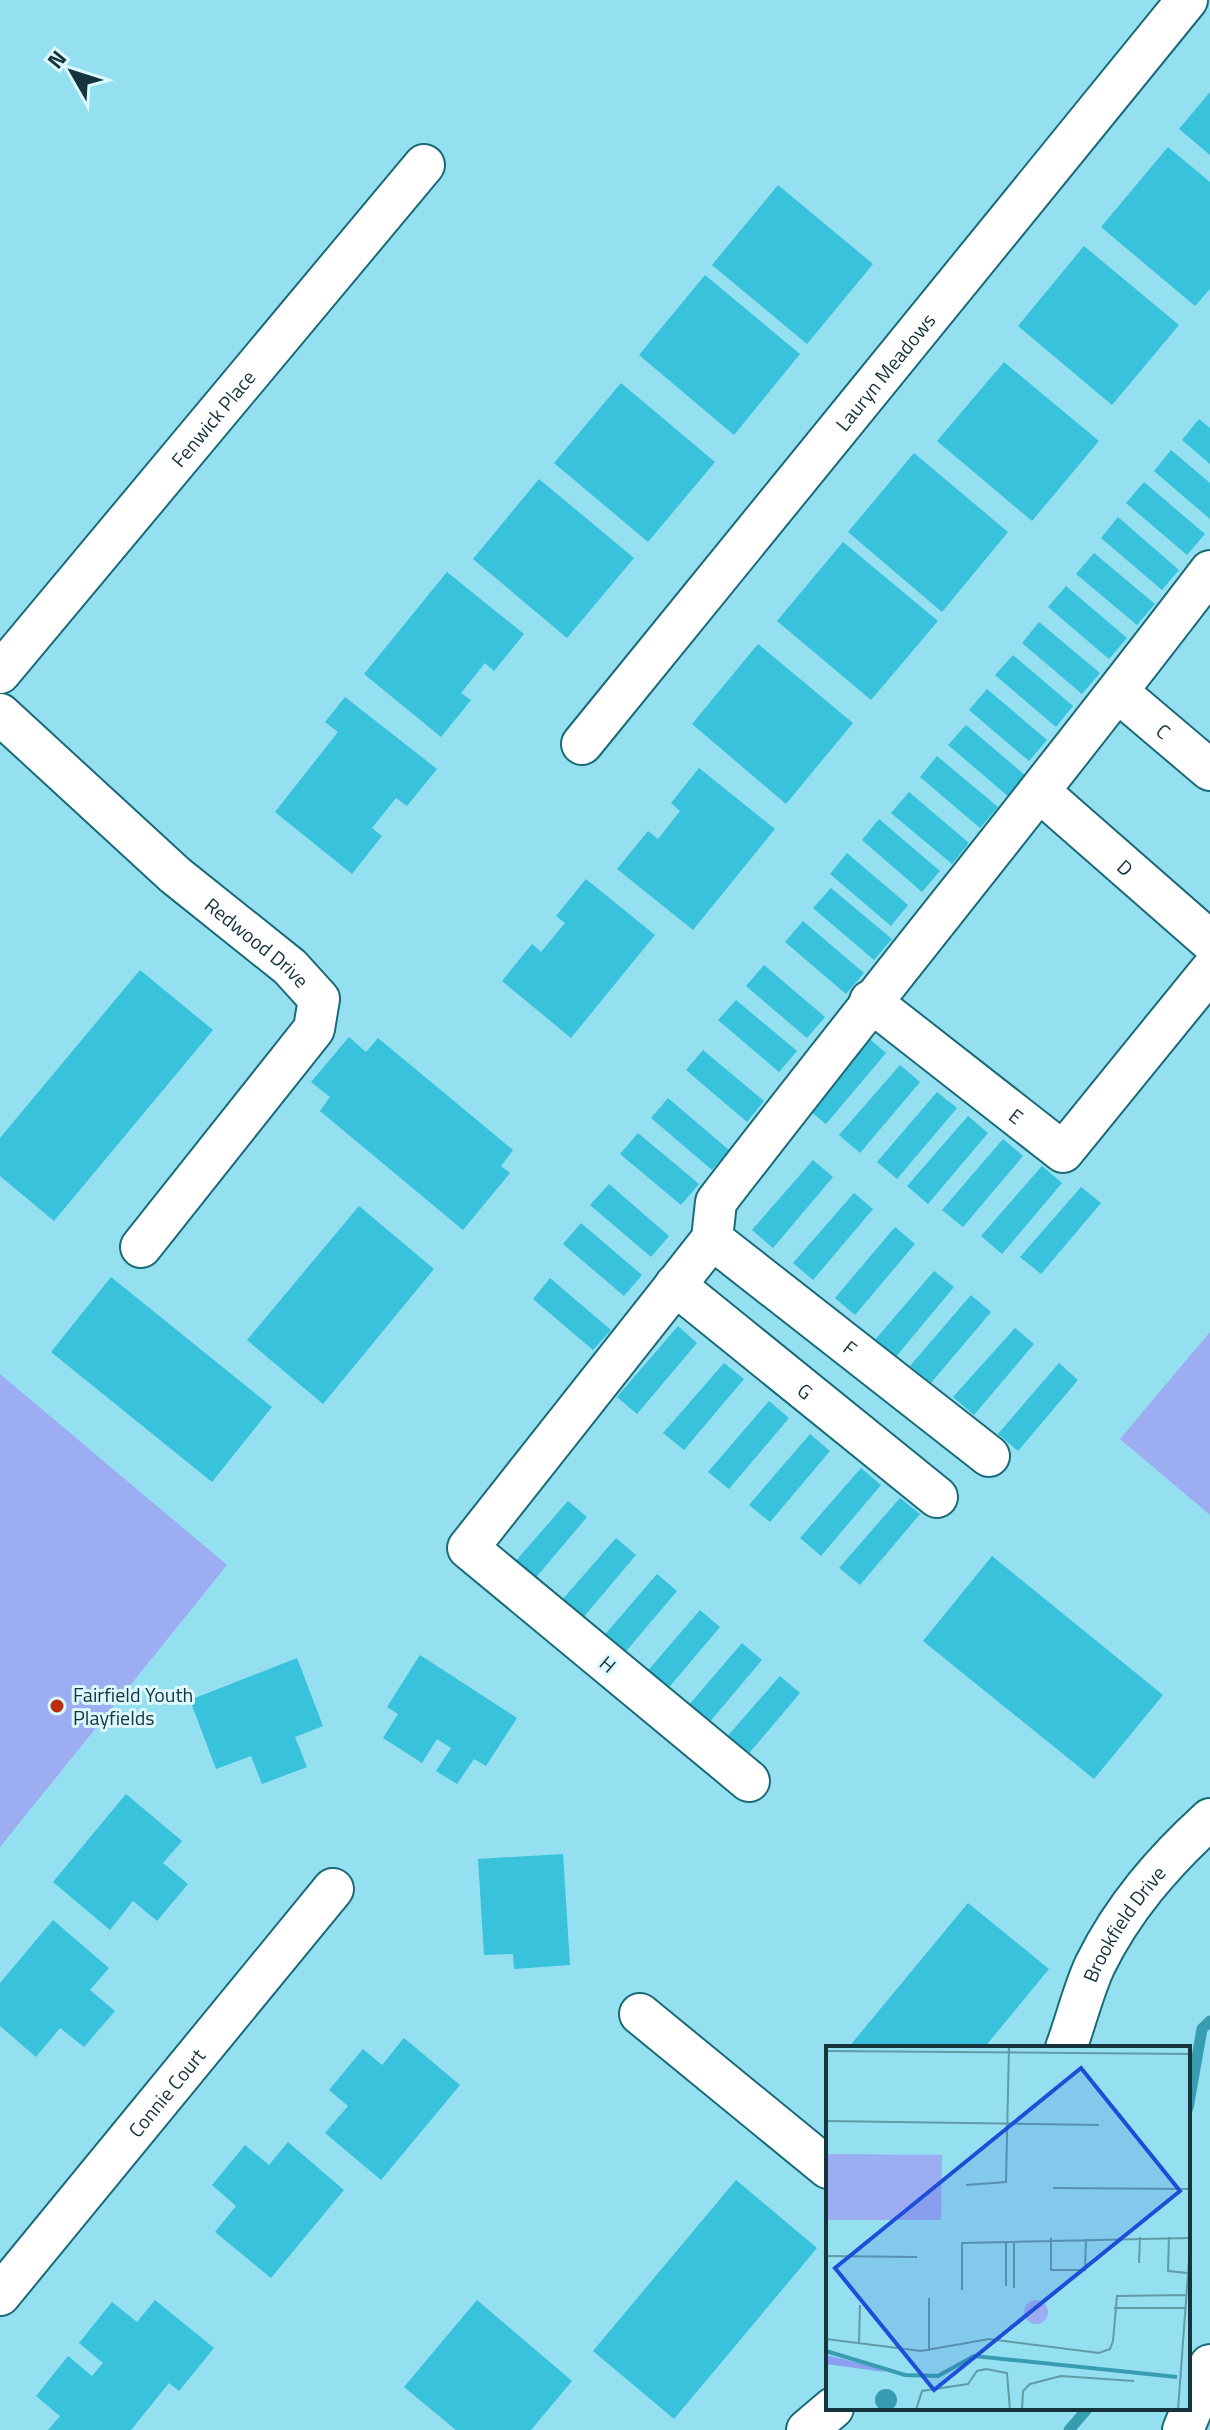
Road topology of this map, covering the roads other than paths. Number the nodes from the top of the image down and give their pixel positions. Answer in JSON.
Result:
{"nodes":[{"id":1,"x":1187,"y":0,"type":"edge"},
{"id":2,"x":424,"y":165,"type":"dead end"},
{"id":3,"x":1210,"y":571,"type":"edge"},
{"id":4,"x":0,"y":673,"type":"edge"},
{"id":5,"x":1118,"y":692,"type":"junction"},
{"id":6,"x":0,"y":714,"type":"edge"},
{"id":7,"x":582,"y":744,"type":"dead end"},
{"id":8,"x":1210,"y":770,"type":"edge"},
{"id":9,"x":1040,"y":792,"type":"junction"},
{"id":10,"x":1210,"y":941,"type":"edge"},
{"id":11,"x":1210,"y":971,"type":"edge"},
{"id":12,"x":870,"y":1001,"type":"junction"},
{"id":13,"x":712,"y":1239,"type":"junction"},
{"id":14,"x":141,"y":1247,"type":"dead end"},
{"id":15,"x":675,"y":1285,"type":"junction"},
{"id":16,"x":989,"y":1456,"type":"dead end"},
{"id":17,"x":937,"y":1497,"type":"dead end"},
{"id":18,"x":749,"y":1781,"type":"dead end"},
{"id":19,"x":1210,"y":1819,"type":"edge"},
{"id":20,"x":333,"y":1889,"type":"dead end"},
{"id":21,"x":640,"y":2014,"type":"dead end"},
{"id":22,"x":1067,"y":2046,"type":"edge"},
{"id":23,"x":826,"y":2166,"type":"edge"},
{"id":24,"x":0,"y":2295,"type":"edge"},
{"id":25,"x":1210,"y":2365,"type":"edge"},
{"id":26,"x":831,"y":2410,"type":"edge"},
{"id":27,"x":807,"y":2430,"type":"edge"},
{"id":28,"x":1183,"y":2430,"type":"edge"}],
"edges":[{"from":1,"to":7,"type":"street","name":"Lauryn Meadows"},
{"from":2,"to":4,"type":"street","name":"Fenwick Place"},
{"from":3,"to":5,"type":"street"},
{"from":5,"to":8,"type":"street","name":"C"},
{"from":5,"to":9,"type":"street"},
{"from":6,"to":14,"type":"street","name":"Redwood Drive"},
{"from":9,"to":10,"type":"street","name":"D"},
{"from":9,"to":12,"type":"street"},
{"from":11,"to":12,"type":"street","name":"E"},
{"from":12,"to":13,"type":"street"},
{"from":13,"to":15,"type":"street"},
{"from":13,"to":16,"type":"street","name":"F"},
{"from":15,"to":17,"type":"street","name":"G"},
{"from":15,"to":18,"type":"street","name":"H"},
{"from":19,"to":22,"type":"street","name":"Brookfield Drive"},
{"from":20,"to":24,"type":"street","name":"Connie Court"},
{"from":21,"to":23,"type":"street"},
{"from":25,"to":28,"type":"street"},
{"from":26,"to":27,"type":"street"}]}
